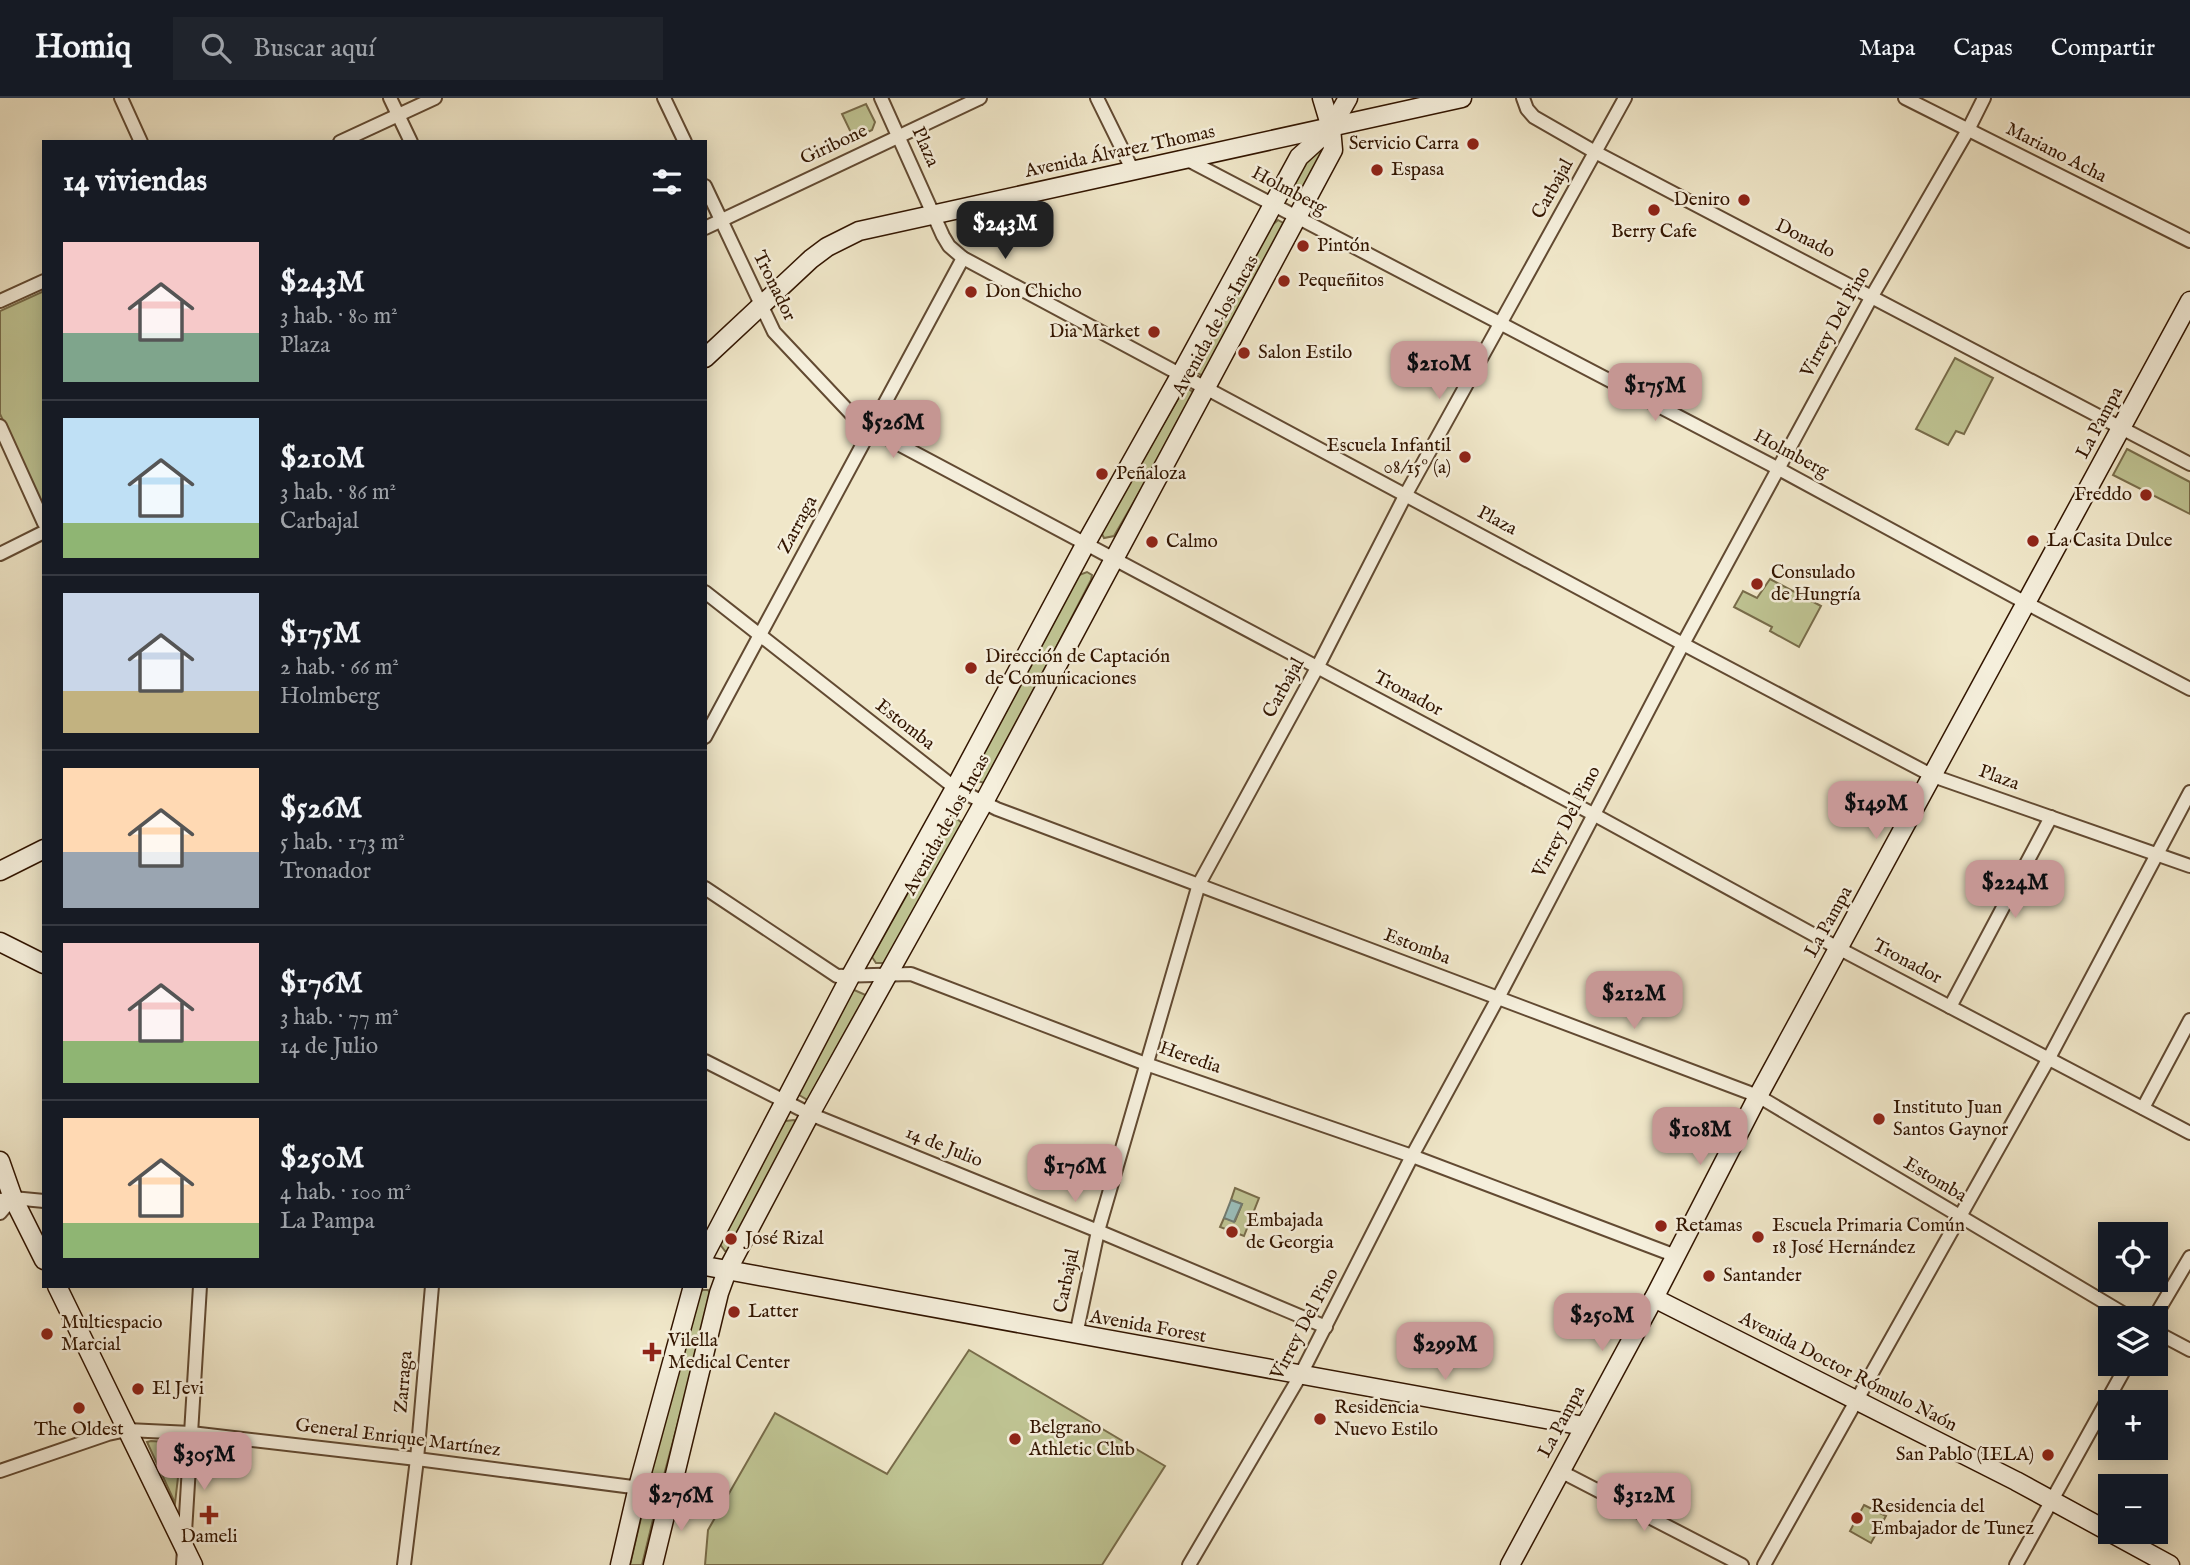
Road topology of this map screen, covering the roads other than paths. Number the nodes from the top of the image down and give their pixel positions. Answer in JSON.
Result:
{"nodes":[{"id":1,"x":121,"y":98,"type":"edge"},
{"id":2,"x":390,"y":98,"type":"edge"},
{"id":3,"x":435,"y":98,"type":"edge"},
{"id":4,"x":664,"y":98,"type":"edge"},
{"id":5,"x":881,"y":98,"type":"edge"},
{"id":6,"x":980,"y":98,"type":"edge"},
{"id":7,"x":1097,"y":98,"type":"edge"},
{"id":8,"x":1322,"y":98,"type":"edge"},
{"id":9,"x":1348,"y":98,"type":"edge"},
{"id":10,"x":1462,"y":98,"type":"edge"},
{"id":11,"x":1523,"y":98,"type":"edge"},
{"id":12,"x":1625,"y":98,"type":"edge"},
{"id":13,"x":1905,"y":98,"type":"edge"},
{"id":14,"x":1984,"y":98,"type":"edge"},
{"id":15,"x":398,"y":115,"type":"junction"},
{"id":16,"x":1331,"y":128,"type":"junction"},
{"id":17,"x":1968,"y":130,"type":"junction"},
{"id":18,"x":899,"y":136,"type":"junction"},
{"id":19,"x":140,"y":140,"type":"edge"},
{"id":20,"x":344,"y":140,"type":"edge"},
{"id":21,"x":410,"y":140,"type":"edge"},
{"id":22,"x":684,"y":140,"type":"edge"},
{"id":23,"x":1595,"y":152,"type":"junction"},
{"id":24,"x":1186,"y":159,"type":"junction"},
{"id":25,"x":1133,"y":171,"type":"junction"},
{"id":26,"x":707,"y":190,"type":"edge"},
{"id":27,"x":1273,"y":205,"type":"junction"},
{"id":28,"x":933,"y":214,"type":"junction"},
{"id":29,"x":1298,"y":218,"type":"junction"},
{"id":30,"x":721,"y":221,"type":"junction"},
{"id":31,"x":707,"y":227,"type":"edge"},
{"id":32,"x":2190,"y":242,"type":"edge"},
{"id":33,"x":963,"y":258,"type":"junction"},
{"id":34,"x":42,"y":282,"type":"edge"},
{"id":35,"x":1872,"y":296,"type":"junction"},
{"id":36,"x":0,"y":301,"type":"edge"},
{"id":37,"x":2190,"y":301,"type":"edge"},
{"id":38,"x":761,"y":307,"type":"junction"},
{"id":39,"x":1501,"y":324,"type":"junction"},
{"id":40,"x":707,"y":356,"type":"edge"},
{"id":41,"x":1181,"y":374,"type":"junction"},
{"id":42,"x":1206,"y":387,"type":"junction"},
{"id":43,"x":0,"y":426,"type":"edge"},
{"id":44,"x":2121,"y":427,"type":"junction"},
{"id":45,"x":870,"y":429,"type":"junction"},
{"id":46,"x":2190,"y":464,"type":"edge"},
{"id":47,"x":1777,"y":468,"type":"junction"},
{"id":48,"x":1406,"y":494,"type":"junction"},
{"id":49,"x":42,"y":519,"type":"edge"},
{"id":50,"x":42,"y":533,"type":"edge"},
{"id":51,"x":1086,"y":543,"type":"junction"},
{"id":52,"x":0,"y":554,"type":"edge"},
{"id":53,"x":1114,"y":557,"type":"junction"},
{"id":54,"x":707,"y":594,"type":"edge"},
{"id":55,"x":2026,"y":603,"type":"junction"},
{"id":56,"x":761,"y":637,"type":"junction"},
{"id":57,"x":1683,"y":644,"type":"junction"},
{"id":58,"x":1317,"y":668,"type":"junction"},
{"id":59,"x":2190,"y":690,"type":"edge"},
{"id":60,"x":707,"y":733,"type":"edge"},
{"id":61,"x":1933,"y":776,"type":"junction"},
{"id":62,"x":955,"y":788,"type":"junction"},
{"id":63,"x":2190,"y":792,"type":"edge"},
{"id":64,"x":984,"y":802,"type":"junction"},
{"id":65,"x":1593,"y":814,"type":"junction"},
{"id":66,"x":2051,"y":817,"type":"junction"},
{"id":67,"x":42,"y":850,"type":"edge"},
{"id":68,"x":2157,"y":854,"type":"junction"},
{"id":69,"x":2190,"y":866,"type":"edge"},
{"id":70,"x":0,"y":871,"type":"edge"},
{"id":71,"x":1199,"y":884,"type":"junction"},
{"id":72,"x":707,"y":889,"type":"edge"},
{"id":73,"x":0,"y":942,"type":"edge"},
{"id":74,"x":1838,"y":948,"type":"junction"},
{"id":75,"x":42,"y":963,"type":"edge"},
{"id":76,"x":888,"y":975,"type":"junction"},
{"id":77,"x":850,"y":977,"type":"junction"},
{"id":78,"x":1498,"y":998,"type":"junction"},
{"id":79,"x":1950,"y":1007,"type":"junction"},
{"id":80,"x":2190,"y":1020,"type":"edge"},
{"id":81,"x":2049,"y":1058,"type":"junction"},
{"id":82,"x":707,"y":1062,"type":"edge"},
{"id":83,"x":1146,"y":1063,"type":"junction"},
{"id":84,"x":1758,"y":1096,"type":"junction"},
{"id":85,"x":784,"y":1101,"type":"junction"},
{"id":86,"x":2143,"y":1108,"type":"junction"},
{"id":87,"x":810,"y":1114,"type":"junction"},
{"id":88,"x":2190,"y":1133,"type":"edge"},
{"id":89,"x":1412,"y":1156,"type":"junction"},
{"id":90,"x":0,"y":1161,"type":"edge"},
{"id":91,"x":7,"y":1199,"type":"edge"},
{"id":92,"x":42,"y":1200,"type":"edge"},
{"id":93,"x":0,"y":1213,"type":"edge"},
{"id":94,"x":1959,"y":1217,"type":"junction"},
{"id":95,"x":1098,"y":1231,"type":"junction"},
{"id":96,"x":707,"y":1250,"type":"edge"},
{"id":97,"x":1676,"y":1256,"type":"junction"},
{"id":98,"x":42,"y":1257,"type":"edge"},
{"id":99,"x":2190,"y":1257,"type":"edge"},
{"id":100,"x":707,"y":1266,"type":"edge"},
{"id":101,"x":727,"y":1271,"type":"junction"},
{"id":102,"x":58,"y":1288,"type":"edge"},
{"id":103,"x":200,"y":1288,"type":"edge"},
{"id":104,"x":432,"y":1288,"type":"edge"},
{"id":105,"x":692,"y":1288,"type":"edge"},
{"id":106,"x":1654,"y":1298,"type":"junction"},
{"id":107,"x":2111,"y":1306,"type":"edge"},
{"id":108,"x":2161,"y":1306,"type":"edge"},
{"id":109,"x":1326,"y":1327,"type":"junction"},
{"id":110,"x":1076,"y":1335,"type":"junction"},
{"id":111,"x":2168,"y":1338,"type":"edge"},
{"id":112,"x":2190,"y":1350,"type":"edge"},
{"id":113,"x":1300,"y":1376,"type":"junction"},
{"id":114,"x":2121,"y":1376,"type":"edge"},
{"id":115,"x":1856,"y":1399,"type":"junction"},
{"id":116,"x":1584,"y":1426,"type":"junction"},
{"id":117,"x":127,"y":1430,"type":"junction"},
{"id":118,"x":191,"y":1433,"type":"junction"},
{"id":119,"x":417,"y":1459,"type":"junction"},
{"id":120,"x":0,"y":1471,"type":"edge"},
{"id":121,"x":1560,"y":1471,"type":"junction"},
{"id":122,"x":638,"y":1486,"type":"junction"},
{"id":123,"x":671,"y":1492,"type":"junction"},
{"id":124,"x":2052,"y":1500,"type":"junction"},
{"id":125,"x":184,"y":1557,"type":"edge"},
{"id":126,"x":193,"y":1565,"type":"edge"},
{"id":127,"x":404,"y":1565,"type":"edge"},
{"id":128,"x":620,"y":1565,"type":"edge"},
{"id":129,"x":653,"y":1565,"type":"edge"},
{"id":130,"x":1189,"y":1565,"type":"edge"},
{"id":131,"x":1510,"y":1565,"type":"edge"},
{"id":132,"x":1742,"y":1565,"type":"edge"},
{"id":133,"x":1764,"y":1565,"type":"edge"},
{"id":134,"x":2016,"y":1565,"type":"edge"},
{"id":135,"x":2170,"y":1565,"type":"edge"}],
"edges":[{"from":1,"to":19,"type":"street"},
{"from":2,"to":15,"type":"street"},
{"from":3,"to":15,"type":"street"},
{"from":4,"to":22,"type":"street"},
{"from":5,"to":18,"type":"street","name":"Plaza"},
{"from":6,"to":18,"type":"street","name":"Giribone"},
{"from":7,"to":25,"type":"street"},
{"from":8,"to":16,"type":"main road"},
{"from":9,"to":16,"type":"main road","name":"Avenida de los Incas"},
{"from":10,"to":16,"type":"main road","name":"Avenida Álvarez Thomas"},
{"from":11,"to":23,"type":"street","name":"Donado"},
{"from":12,"to":23,"type":"street","name":"Carbajal"},
{"from":13,"to":17,"type":"street","name":"Mariano Acha"},
{"from":14,"to":17,"type":"street","name":"Virrey Del Pino"},
{"from":15,"to":20,"type":"street"},
{"from":15,"to":21,"type":"street"},
{"from":16,"to":24,"type":"main road","name":"Avenida Álvarez Thomas"},
{"from":16,"to":27,"type":"main road","name":"Avenida de los Incas"},
{"from":16,"to":29,"type":"main road","name":"Avenida de los Incas"},
{"from":17,"to":32,"type":"street","name":"Mariano Acha"},
{"from":17,"to":35,"type":"street","name":"Virrey Del Pino"},
{"from":18,"to":28,"type":"street","name":"Plaza"},
{"from":18,"to":30,"type":"street","name":"Giribone"},
{"from":23,"to":35,"type":"street","name":"Donado"},
{"from":23,"to":39,"type":"street","name":"Carbajal"},
{"from":24,"to":25,"type":"main road","name":"Avenida Álvarez Thomas"},
{"from":24,"to":27,"type":"street","name":"Holmberg"},
{"from":25,"to":28,"type":"main road","name":"Avenida Álvarez Thomas"},
{"from":26,"to":30,"type":"street","name":"Tronador"},
{"from":27,"to":29,"type":"street","name":"Holmberg"},
{"from":27,"to":41,"type":"main road","name":"Avenida de los Incas"},
{"from":28,"to":33,"type":"street","name":"Plaza"},
{"from":28,"to":38,"type":"main road","name":"Avenida Álvarez Thomas"},
{"from":29,"to":39,"type":"street","name":"Holmberg"},
{"from":29,"to":42,"type":"main road","name":"Avenida de los Incas"},
{"from":30,"to":31,"type":"street","name":"Giribone"},
{"from":30,"to":38,"type":"street","name":"Tronador"},
{"from":33,"to":41,"type":"street","name":"Plaza"},
{"from":33,"to":45,"type":"street","name":"Zarraga"},
{"from":34,"to":36,"type":"street"},
{"from":35,"to":44,"type":"street","name":"Donado"},
{"from":35,"to":47,"type":"street","name":"Virrey Del Pino"},
{"from":37,"to":44,"type":"main road","name":"La Pampa"},
{"from":38,"to":40,"type":"main road","name":"Avenida Álvarez Thomas"},
{"from":38,"to":45,"type":"street","name":"Tronador"},
{"from":39,"to":47,"type":"street","name":"Holmberg"},
{"from":39,"to":48,"type":"street","name":"Carbajal"},
{"from":41,"to":42,"type":"street","name":"Plaza"},
{"from":41,"to":51,"type":"main road","name":"Avenida de los Incas"},
{"from":42,"to":48,"type":"street","name":"Plaza"},
{"from":42,"to":53,"type":"main road","name":"Avenida de los Incas"},
{"from":43,"to":49,"type":"street"},
{"from":44,"to":46,"type":"street","name":"Donado"},
{"from":44,"to":55,"type":"main road","name":"La Pampa"},
{"from":45,"to":51,"type":"street","name":"Tronador"},
{"from":45,"to":56,"type":"street","name":"Zarraga"},
{"from":47,"to":55,"type":"street","name":"Holmberg"},
{"from":47,"to":57,"type":"street","name":"Virrey Del Pino"},
{"from":48,"to":57,"type":"street","name":"Plaza"},
{"from":48,"to":58,"type":"street","name":"Carbajal"},
{"from":50,"to":52,"type":"street"},
{"from":51,"to":53,"type":"street","name":"Tronador"},
{"from":51,"to":62,"type":"main road","name":"Avenida de los Incas"},
{"from":53,"to":58,"type":"street","name":"Tronador"},
{"from":53,"to":64,"type":"main road","name":"Avenida de los Incas"},
{"from":54,"to":56,"type":"street","name":"Estomba"},
{"from":55,"to":59,"type":"street","name":"Holmberg"},
{"from":55,"to":61,"type":"main road","name":"La Pampa"},
{"from":56,"to":60,"type":"street","name":"Zarraga"},
{"from":56,"to":62,"type":"street","name":"Estomba"},
{"from":57,"to":61,"type":"street","name":"Plaza"},
{"from":57,"to":65,"type":"street","name":"Virrey Del Pino"},
{"from":58,"to":65,"type":"street","name":"Tronador"},
{"from":58,"to":71,"type":"street","name":"Carbajal"},
{"from":61,"to":66,"type":"street","name":"Plaza"},
{"from":61,"to":74,"type":"main road","name":"La Pampa"},
{"from":62,"to":64,"type":"street","name":"Estomba"},
{"from":62,"to":77,"type":"main road","name":"Avenida de los Incas"},
{"from":63,"to":68,"type":"street"},
{"from":64,"to":71,"type":"street","name":"Estomba"},
{"from":64,"to":76,"type":"main road","name":"Avenida de los Incas"},
{"from":65,"to":74,"type":"street","name":"Tronador"},
{"from":65,"to":78,"type":"street","name":"Virrey Del Pino"},
{"from":66,"to":68,"type":"street","name":"Plaza"},
{"from":66,"to":79,"type":"street"},
{"from":67,"to":70,"type":"main road"},
{"from":68,"to":69,"type":"street","name":"Plaza"},
{"from":68,"to":81,"type":"street"},
{"from":71,"to":78,"type":"street","name":"Estomba"},
{"from":71,"to":83,"type":"street","name":"Carbajal"},
{"from":72,"to":77,"type":"street","name":"Heredia"},
{"from":73,"to":75,"type":"main road"},
{"from":74,"to":79,"type":"street","name":"Tronador"},
{"from":74,"to":84,"type":"main road","name":"La Pampa"},
{"from":76,"to":77,"type":"street","name":"Heredia"},
{"from":76,"to":83,"type":"street","name":"Heredia"},
{"from":76,"to":87,"type":"main road","name":"Avenida de los Incas"},
{"from":77,"to":85,"type":"main road","name":"Avenida de los Incas"},
{"from":78,"to":84,"type":"street","name":"Estomba"},
{"from":78,"to":89,"type":"street","name":"Virrey Del Pino"},
{"from":79,"to":81,"type":"street","name":"Tronador"},
{"from":80,"to":86,"type":"street"},
{"from":81,"to":86,"type":"street","name":"Tronador"},
{"from":81,"to":94,"type":"street"},
{"from":82,"to":85,"type":"street","name":"14 de Julio"},
{"from":83,"to":89,"type":"street","name":"Heredia"},
{"from":83,"to":95,"type":"street","name":"Carbajal"},
{"from":84,"to":94,"type":"street","name":"Estomba"},
{"from":84,"to":97,"type":"main road","name":"La Pampa"},
{"from":85,"to":87,"type":"street","name":"14 de Julio"},
{"from":85,"to":96,"type":"main road","name":"Avenida de los Incas"},
{"from":86,"to":88,"type":"street","name":"Tronador"},
{"from":87,"to":95,"type":"street","name":"14 de Julio"},
{"from":87,"to":101,"type":"main road","name":"Avenida de los Incas"},
{"from":89,"to":97,"type":"street","name":"Heredia"},
{"from":89,"to":109,"type":"street","name":"Virrey Del Pino"},
{"from":90,"to":91,"type":"main road"},
{"from":91,"to":92,"type":"street"},
{"from":91,"to":93,"type":"street"},
{"from":91,"to":98,"type":"main road"},
{"from":94,"to":107,"type":"street","name":"Estomba"},
{"from":94,"to":115,"type":"street"},
{"from":95,"to":109,"type":"street","name":"14 de Julio"},
{"from":95,"to":110,"type":"street","name":"Carbajal"},
{"from":97,"to":106,"type":"main road","name":"La Pampa"},
{"from":99,"to":108,"type":"street"},
{"from":100,"to":101,"type":"main road","name":"Avenida Forest"},
{"from":101,"to":110,"type":"main road","name":"Avenida Forest"},
{"from":101,"to":123,"type":"main road","name":"Avenida de los Incas"},
{"from":102,"to":117,"type":"main road"},
{"from":103,"to":118,"type":"street"},
{"from":104,"to":119,"type":"street","name":"Zarraga"},
{"from":105,"to":122,"type":"main road"},
{"from":106,"to":115,"type":"main road","name":"Avenida Doctor Rómulo Naón"},
{"from":106,"to":116,"type":"main road","name":"La Pampa"},
{"from":109,"to":113,"type":"street","name":"Virrey Del Pino"},
{"from":110,"to":113,"type":"main road","name":"Avenida Forest"},
{"from":111,"to":112,"type":"street"},
{"from":113,"to":116,"type":"main road","name":"Avenida Forest"},
{"from":113,"to":130,"type":"street","name":"Virrey Del Pino"},
{"from":114,"to":124,"type":"street"},
{"from":115,"to":124,"type":"main road","name":"Avenida Doctor Rómulo Naón"},
{"from":115,"to":133,"type":"street"},
{"from":116,"to":121,"type":"main road","name":"La Pampa"},
{"from":117,"to":118,"type":"street","name":"General Enrique Martínez"},
{"from":117,"to":120,"type":"street","name":"General Enrique Martínez"},
{"from":117,"to":125,"type":"main road"},
{"from":118,"to":119,"type":"street","name":"General Enrique Martínez"},
{"from":118,"to":125,"type":"street"},
{"from":119,"to":122,"type":"street","name":"General Enrique Martínez"},
{"from":119,"to":127,"type":"street","name":"Zarraga"},
{"from":121,"to":131,"type":"main road","name":"La Pampa"},
{"from":121,"to":132,"type":"street"},
{"from":122,"to":123,"type":"street","name":"General Enrique Martínez"},
{"from":122,"to":128,"type":"main road"},
{"from":123,"to":129,"type":"main road","name":"Avenida de los Incas"},
{"from":124,"to":134,"type":"street"},
{"from":124,"to":135,"type":"main road","name":"Avenida Doctor Rómulo Naón"},
{"from":125,"to":126,"type":"main road"}]}
